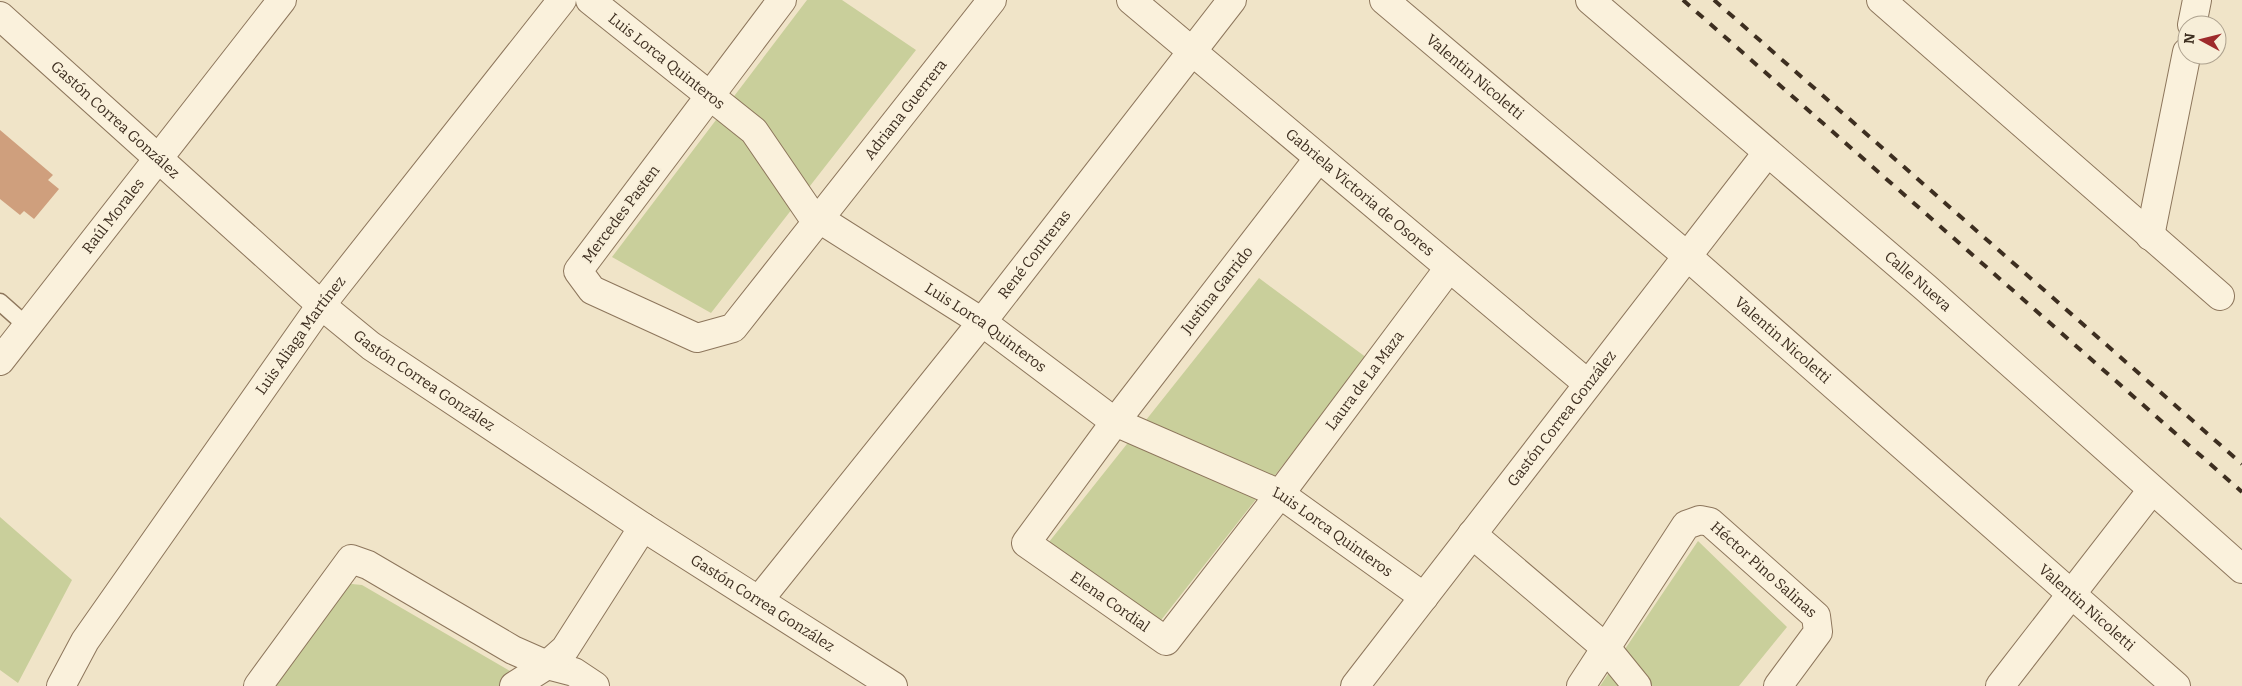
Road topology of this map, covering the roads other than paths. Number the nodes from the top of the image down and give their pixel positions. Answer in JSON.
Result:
{"nodes":[{"id":1,"x":282,"y":0,"type":"edge"},
{"id":2,"x":562,"y":0,"type":"edge"},
{"id":3,"x":590,"y":0,"type":"edge"},
{"id":4,"x":782,"y":0,"type":"edge"},
{"id":5,"x":992,"y":0,"type":"edge"},
{"id":6,"x":1131,"y":0,"type":"edge"},
{"id":7,"x":1232,"y":0,"type":"edge"},
{"id":8,"x":1384,"y":0,"type":"edge"},
{"id":9,"x":1590,"y":0,"type":"edge"},
{"id":10,"x":1881,"y":0,"type":"edge"},
{"id":11,"x":2197,"y":0,"type":"edge"},
{"id":12,"x":2194,"y":15,"type":"edge"},
{"id":13,"x":0,"y":16,"type":"edge"},
{"id":14,"x":1192,"y":51,"type":"junction"},
{"id":15,"x":2184,"y":65,"type":"edge"},
{"id":16,"x":710,"y":96,"type":"junction"},
{"id":17,"x":1767,"y":153,"type":"junction"},
{"id":18,"x":158,"y":158,"type":"junction"},
{"id":19,"x":1318,"y":159,"type":"junction"},
{"id":20,"x":820,"y":219,"type":"junction"},
{"id":21,"x":2150,"y":236,"type":"junction"},
{"id":22,"x":1686,"y":256,"type":"junction"},
{"id":23,"x":1449,"y":268,"type":"junction"},
{"id":24,"x":2220,"y":296,"type":"dead end"},
{"id":25,"x":0,"y":302,"type":"edge"},
{"id":26,"x":321,"y":305,"type":"junction"},
{"id":27,"x":982,"y":322,"type":"junction"},
{"id":28,"x":27,"y":326,"type":"junction"},
{"id":29,"x":0,"y":361,"type":"edge"},
{"id":30,"x":1588,"y":384,"type":"junction"},
{"id":31,"x":1115,"y":422,"type":"junction"},
{"id":32,"x":2152,"y":490,"type":"junction"},
{"id":33,"x":1280,"y":494,"type":"junction"},
{"id":34,"x":643,"y":527,"type":"junction"},
{"id":35,"x":1472,"y":534,"type":"junction"},
{"id":36,"x":2242,"y":569,"type":"edge"},
{"id":37,"x":2071,"y":594,"type":"junction"},
{"id":38,"x":1424,"y":597,"type":"junction"},
{"id":39,"x":759,"y":600,"type":"junction"},
{"id":40,"x":1607,"y":649,"type":"junction"},
{"id":41,"x":547,"y":665,"type":"junction"},
{"id":42,"x":61,"y":686,"type":"edge"},
{"id":43,"x":258,"y":686,"type":"edge"},
{"id":44,"x":514,"y":686,"type":"edge"},
{"id":45,"x":595,"y":686,"type":"edge"},
{"id":46,"x":893,"y":686,"type":"edge"},
{"id":47,"x":1355,"y":686,"type":"edge"},
{"id":48,"x":1581,"y":686,"type":"edge"},
{"id":49,"x":1638,"y":686,"type":"edge"},
{"id":50,"x":1778,"y":686,"type":"edge"},
{"id":51,"x":2000,"y":686,"type":"edge"},
{"id":52,"x":2176,"y":686,"type":"edge"}],
"edges":[{"from":1,"to":18,"type":"street","name":"Raúl Morales"},
{"from":2,"to":26,"type":"street","name":"Luis Aliaga Martínez"},
{"from":3,"to":16,"type":"street","name":"Luis Lorca Quinteros"},
{"from":4,"to":16,"type":"street"},
{"from":5,"to":20,"type":"street","name":"Adriana Guerrera"},
{"from":6,"to":14,"type":"street","name":"Gabriela Victoria de Osores"},
{"from":7,"to":14,"type":"street","name":"René Contreras"},
{"from":8,"to":22,"type":"street","name":"Valentin Nicoletti"},
{"from":9,"to":17,"type":"street","name":"Calle Nueva"},
{"from":10,"to":21,"type":"street"},
{"from":11,"to":12,"type":"street"},
{"from":13,"to":18,"type":"street","name":"Gastón Correa González"},
{"from":14,"to":19,"type":"street","name":"Gabriela Victoria de Osores"},
{"from":14,"to":27,"type":"street","name":"René Contreras"},
{"from":15,"to":21,"type":"street"},
{"from":16,"to":20,"type":"street","name":"Luis Lorca Quinteros"},
{"from":16,"to":20,"type":"street","name":"Mercedes Pasten"},
{"from":17,"to":22,"type":"street","name":"Gastón Correa González"},
{"from":17,"to":32,"type":"street","name":"Calle Nueva"},
{"from":18,"to":26,"type":"street","name":"Gastón Correa González"},
{"from":18,"to":28,"type":"street","name":"Raúl Morales"},
{"from":19,"to":23,"type":"street","name":"Gabriela Victoria de Osores"},
{"from":19,"to":31,"type":"street","name":"Justina Garrido"},
{"from":20,"to":27,"type":"street","name":"Luis Lorca Quinteros"},
{"from":21,"to":24,"type":"street"},
{"from":22,"to":30,"type":"street","name":"Gastón Correa González"},
{"from":22,"to":37,"type":"street","name":"Valentin Nicoletti"},
{"from":23,"to":30,"type":"street","name":"Gabriela Victoria de Osores"},
{"from":23,"to":33,"type":"street","name":"Laura de La Maza"},
{"from":25,"to":28,"type":"lane"},
{"from":26,"to":34,"type":"street","name":"Gastón Correa González"},
{"from":26,"to":42,"type":"street","name":"Luis Aliaga Martínez"},
{"from":27,"to":31,"type":"street","name":"Luis Lorca Quinteros"},
{"from":27,"to":39,"type":"street","name":"René Contreras"},
{"from":28,"to":29,"type":"street","name":"Raúl Morales"},
{"from":30,"to":35,"type":"street","name":"Gastón Correa González"},
{"from":31,"to":33,"type":"street","name":"Luis Lorca Quinteros"},
{"from":31,"to":33,"type":"street","name":"Elena Cordial"},
{"from":32,"to":36,"type":"street","name":"Calle Nueva"},
{"from":32,"to":37,"type":"street"},
{"from":33,"to":38,"type":"street","name":"Luis Lorca Quinteros"},
{"from":34,"to":39,"type":"street","name":"Gastón Correa González"},
{"from":34,"to":41,"type":"street"},
{"from":35,"to":38,"type":"street","name":"Gastón Correa González"},
{"from":35,"to":40,"type":"street"},
{"from":37,"to":51,"type":"street"},
{"from":37,"to":52,"type":"street","name":"Valentin Nicoletti"},
{"from":38,"to":47,"type":"street","name":"Gastón Correa González"},
{"from":39,"to":46,"type":"street","name":"Gastón Correa González"},
{"from":40,"to":48,"type":"street"},
{"from":40,"to":49,"type":"street"},
{"from":40,"to":50,"type":"street","name":"Héctor Pino Salinas"},
{"from":41,"to":43,"type":"street"},
{"from":41,"to":44,"type":"street"},
{"from":41,"to":45,"type":"street"}]}
